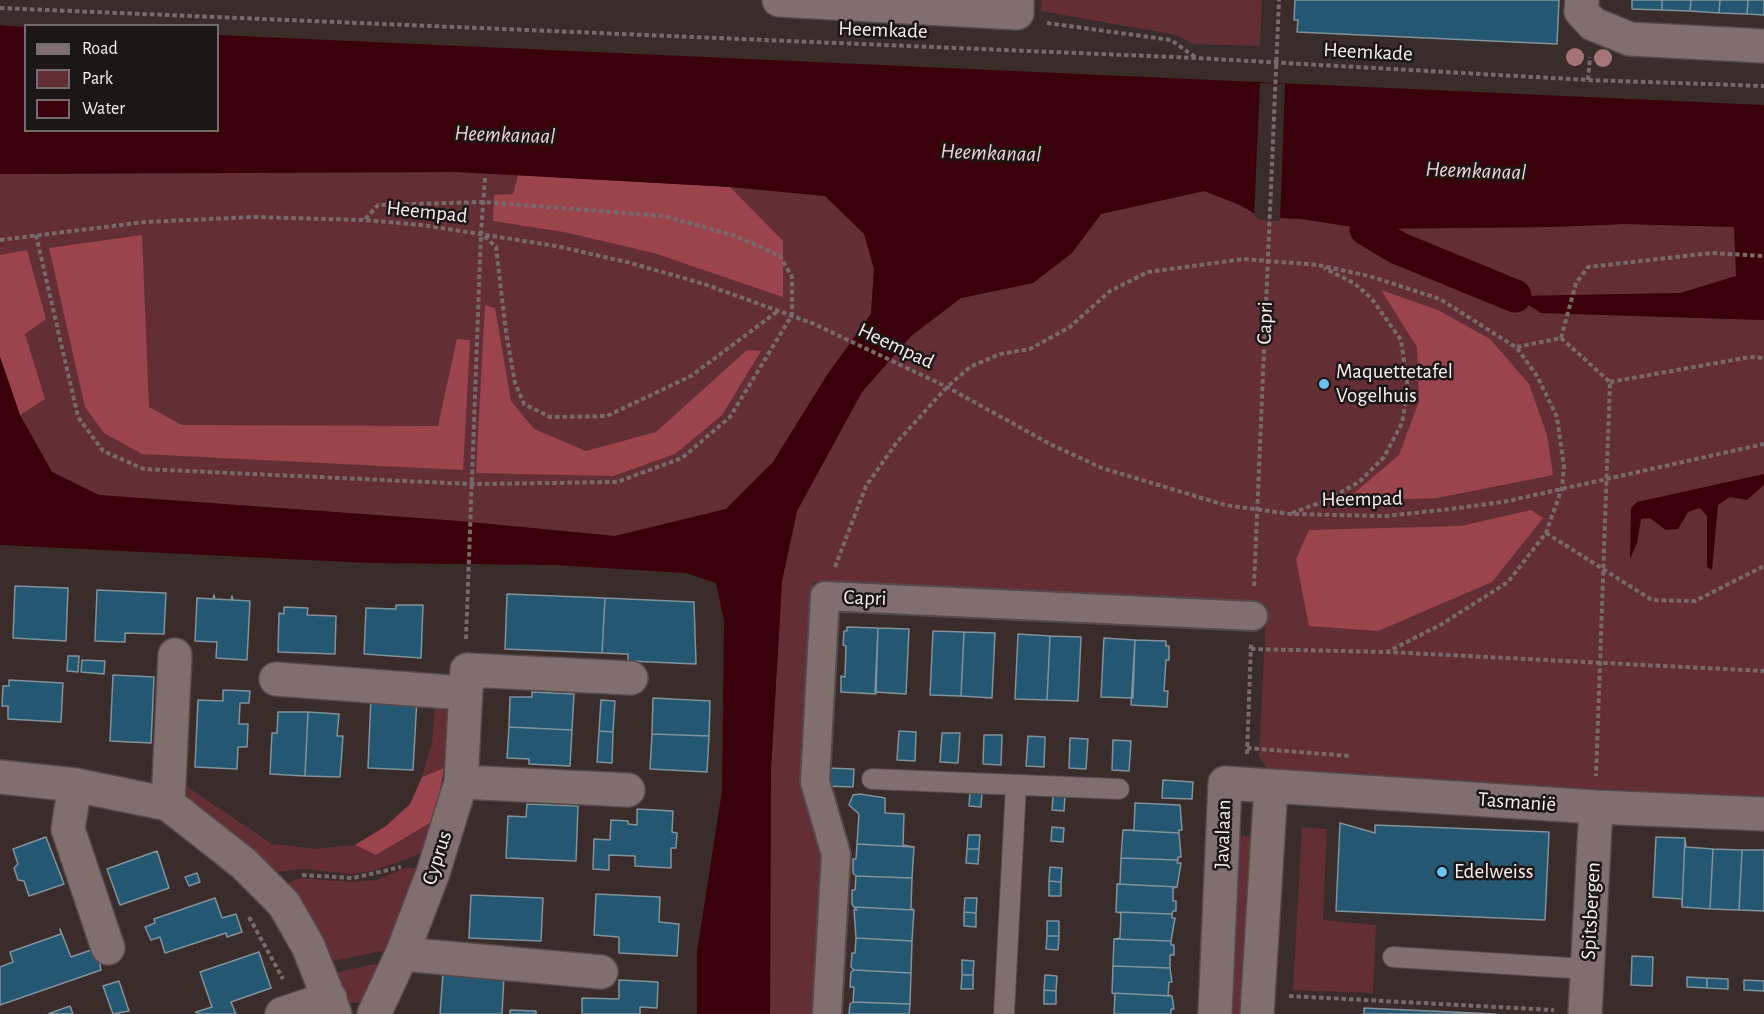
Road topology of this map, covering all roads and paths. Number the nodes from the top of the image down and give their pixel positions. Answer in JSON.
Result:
{"nodes":[{"id":1,"x":779,"y":0,"type":"edge"},
{"id":2,"x":1280,"y":0,"type":"edge"},
{"id":3,"x":1017,"y":6,"type":"edge"},
{"id":4,"x":0,"y":8,"type":"edge"},
{"id":5,"x":1588,"y":12,"type":"edge"},
{"id":6,"x":1764,"y":46,"type":"edge"},
{"id":7,"x":1196,"y":58,"type":"junction"},
{"id":8,"x":1277,"y":62,"type":"junction"},
{"id":9,"x":1764,"y":86,"type":"edge"},
{"id":10,"x":485,"y":178,"type":"dead end"},
{"id":11,"x":483,"y":202,"type":"junction"},
{"id":12,"x":364,"y":220,"type":"junction"},
{"id":13,"x":481,"y":233,"type":"junction"},
{"id":14,"x":36,"y":235,"type":"junction"},
{"id":15,"x":0,"y":240,"type":"edge"},
{"id":16,"x":1764,"y":256,"type":"edge"},
{"id":17,"x":1268,"y":260,"type":"junction"},
{"id":18,"x":1318,"y":265,"type":"junction"},
{"id":19,"x":779,"y":310,"type":"junction"},
{"id":20,"x":792,"y":315,"type":"junction"},
{"id":21,"x":1561,"y":338,"type":"junction"},
{"id":22,"x":1517,"y":348,"type":"junction"},
{"id":23,"x":1764,"y":358,"type":"edge"},
{"id":24,"x":1610,"y":382,"type":"junction"},
{"id":25,"x":947,"y":387,"type":"junction"},
{"id":26,"x":1764,"y":444,"type":"edge"},
{"id":27,"x":1608,"y":478,"type":"junction"},
{"id":28,"x":471,"y":484,"type":"junction"},
{"id":29,"x":1562,"y":488,"type":"junction"},
{"id":30,"x":1257,"y":509,"type":"junction"},
{"id":31,"x":1290,"y":514,"type":"junction"},
{"id":32,"x":1546,"y":533,"type":"junction"},
{"id":33,"x":1764,"y":566,"type":"edge"},
{"id":34,"x":1603,"y":572,"type":"junction"},
{"id":35,"x":825,"y":596,"type":"junction"},
{"id":36,"x":466,"y":602,"type":"dead end"},
{"id":37,"x":1253,"y":616,"type":"junction"},
{"id":38,"x":1251,"y":649,"type":"junction"},
{"id":39,"x":1387,"y":652,"type":"junction"},
{"id":40,"x":175,"y":655,"type":"dead end"},
{"id":41,"x":1600,"y":663,"type":"junction"},
{"id":42,"x":1764,"y":671,"type":"edge"},
{"id":43,"x":631,"y":678,"type":"dead end"},
{"id":44,"x":276,"y":679,"type":"dead end"},
{"id":45,"x":464,"y":693,"type":"junction"},
{"id":46,"x":1247,"y":748,"type":"dead end"},
{"id":47,"x":0,"y":777,"type":"edge"},
{"id":48,"x":872,"y":779,"type":"dead end"},
{"id":49,"x":461,"y":782,"type":"junction"},
{"id":50,"x":75,"y":785,"type":"junction"},
{"id":51,"x":1016,"y":785,"type":"junction"},
{"id":52,"x":1271,"y":786,"type":"junction"},
{"id":53,"x":1119,"y":789,"type":"dead end"},
{"id":54,"x":628,"y":790,"type":"dead end"},
{"id":55,"x":168,"y":804,"type":"junction"},
{"id":56,"x":1596,"y":807,"type":"junction"},
{"id":57,"x":1764,"y":814,"type":"edge"},
{"id":58,"x":438,"y":859,"type":"junction"},
{"id":59,"x":255,"y":897,"type":"junction"},
{"id":60,"x":108,"y":948,"type":"dead end"},
{"id":61,"x":402,"y":954,"type":"junction"},
{"id":62,"x":1393,"y":957,"type":"dead end"},
{"id":63,"x":1587,"y":969,"type":"junction"},
{"id":64,"x":601,"y":972,"type":"dead end"},
{"id":65,"x":1258,"y":1004,"type":"edge"},
{"id":66,"x":333,"y":1006,"type":"edge"},
{"id":67,"x":289,"y":1012,"type":"edge"},
{"id":68,"x":1586,"y":1013,"type":"edge"},
{"id":69,"x":374,"y":1014,"type":"edge"},
{"id":70,"x":827,"y":1014,"type":"edge"},
{"id":71,"x":1004,"y":1014,"type":"edge"},
{"id":72,"x":1215,"y":1014,"type":"edge"}],
"edges":[{"from":1,"to":3,"type":"street"},
{"from":2,"to":8,"type":"path","name":"Capri"},
{"from":3,"to":7,"type":"path"},
{"from":4,"to":7,"type":"path","name":"Heemkade"},
{"from":5,"to":6,"type":"street"},
{"from":7,"to":8,"type":"path","name":"Heemkade"},
{"from":8,"to":9,"type":"path","name":"Heemkade"},
{"from":8,"to":17,"type":"path","name":"Capri"},
{"from":10,"to":11,"type":"path"},
{"from":11,"to":12,"type":"path"},
{"from":11,"to":13,"type":"path"},
{"from":11,"to":20,"type":"path"},
{"from":12,"to":13,"type":"path","name":"Heempad"},
{"from":12,"to":14,"type":"path","name":"Heempad"},
{"from":13,"to":19,"type":"path","name":"Heempad"},
{"from":13,"to":19,"type":"path"},
{"from":13,"to":28,"type":"path"},
{"from":14,"to":15,"type":"path","name":"Heempad"},
{"from":14,"to":28,"type":"path"},
{"from":16,"to":21,"type":"path"},
{"from":17,"to":18,"type":"path"},
{"from":17,"to":25,"type":"path"},
{"from":17,"to":30,"type":"path","name":"Capri"},
{"from":18,"to":22,"type":"path"},
{"from":18,"to":31,"type":"path"},
{"from":19,"to":20,"type":"path","name":"Heempad"},
{"from":20,"to":25,"type":"path","name":"Heempad"},
{"from":20,"to":28,"type":"path"},
{"from":21,"to":22,"type":"path"},
{"from":21,"to":24,"type":"path"},
{"from":22,"to":29,"type":"path"},
{"from":23,"to":24,"type":"path"},
{"from":24,"to":27,"type":"path"},
{"from":25,"to":30,"type":"path","name":"Heempad"},
{"from":25,"to":35,"type":"path"},
{"from":26,"to":27,"type":"path","name":"Heempad"},
{"from":27,"to":29,"type":"path","name":"Heempad"},
{"from":27,"to":34,"type":"path"},
{"from":28,"to":36,"type":"path"},
{"from":29,"to":31,"type":"path","name":"Heempad"},
{"from":29,"to":32,"type":"path"},
{"from":30,"to":31,"type":"path","name":"Heempad"},
{"from":30,"to":37,"type":"path","name":"Capri"},
{"from":32,"to":34,"type":"path"},
{"from":32,"to":39,"type":"path"},
{"from":33,"to":34,"type":"path"},
{"from":34,"to":41,"type":"path"},
{"from":35,"to":37,"type":"street","name":"Capri"},
{"from":35,"to":70,"type":"street","name":"Capri"},
{"from":37,"to":38,"type":"path","name":"Capri"},
{"from":38,"to":39,"type":"path"},
{"from":38,"to":46,"type":"path","name":"Capri"},
{"from":39,"to":41,"type":"path"},
{"from":40,"to":55,"type":"street"},
{"from":41,"to":42,"type":"path"},
{"from":41,"to":56,"type":"path"},
{"from":43,"to":45,"type":"street","name":"Cyprus"},
{"from":44,"to":45,"type":"street"},
{"from":45,"to":49,"type":"street","name":"Cyprus"},
{"from":47,"to":50,"type":"street"},
{"from":48,"to":51,"type":"lane"},
{"from":49,"to":54,"type":"street"},
{"from":49,"to":58,"type":"street","name":"Cyprus"},
{"from":50,"to":55,"type":"street"},
{"from":50,"to":60,"type":"street"},
{"from":51,"to":53,"type":"lane"},
{"from":51,"to":71,"type":"lane"},
{"from":52,"to":56,"type":"street","name":"Tasmanië"},
{"from":52,"to":65,"type":"street","name":"Javalaan"},
{"from":52,"to":72,"type":"street","name":"Javalaan"},
{"from":55,"to":59,"type":"street"},
{"from":56,"to":57,"type":"street","name":"Tasmanië"},
{"from":56,"to":63,"type":"street","name":"Spitsbergen"},
{"from":58,"to":59,"type":"path"},
{"from":58,"to":61,"type":"street","name":"Cyprus"},
{"from":59,"to":66,"type":"street"},
{"from":59,"to":67,"type":"path"},
{"from":61,"to":64,"type":"street"},
{"from":61,"to":69,"type":"street","name":"Cyprus"},
{"from":62,"to":63,"type":"lane"},
{"from":63,"to":68,"type":"street","name":"Spitsbergen"},
{"from":65,"to":68,"type":"path"},
{"from":66,"to":67,"type":"street"}]}
